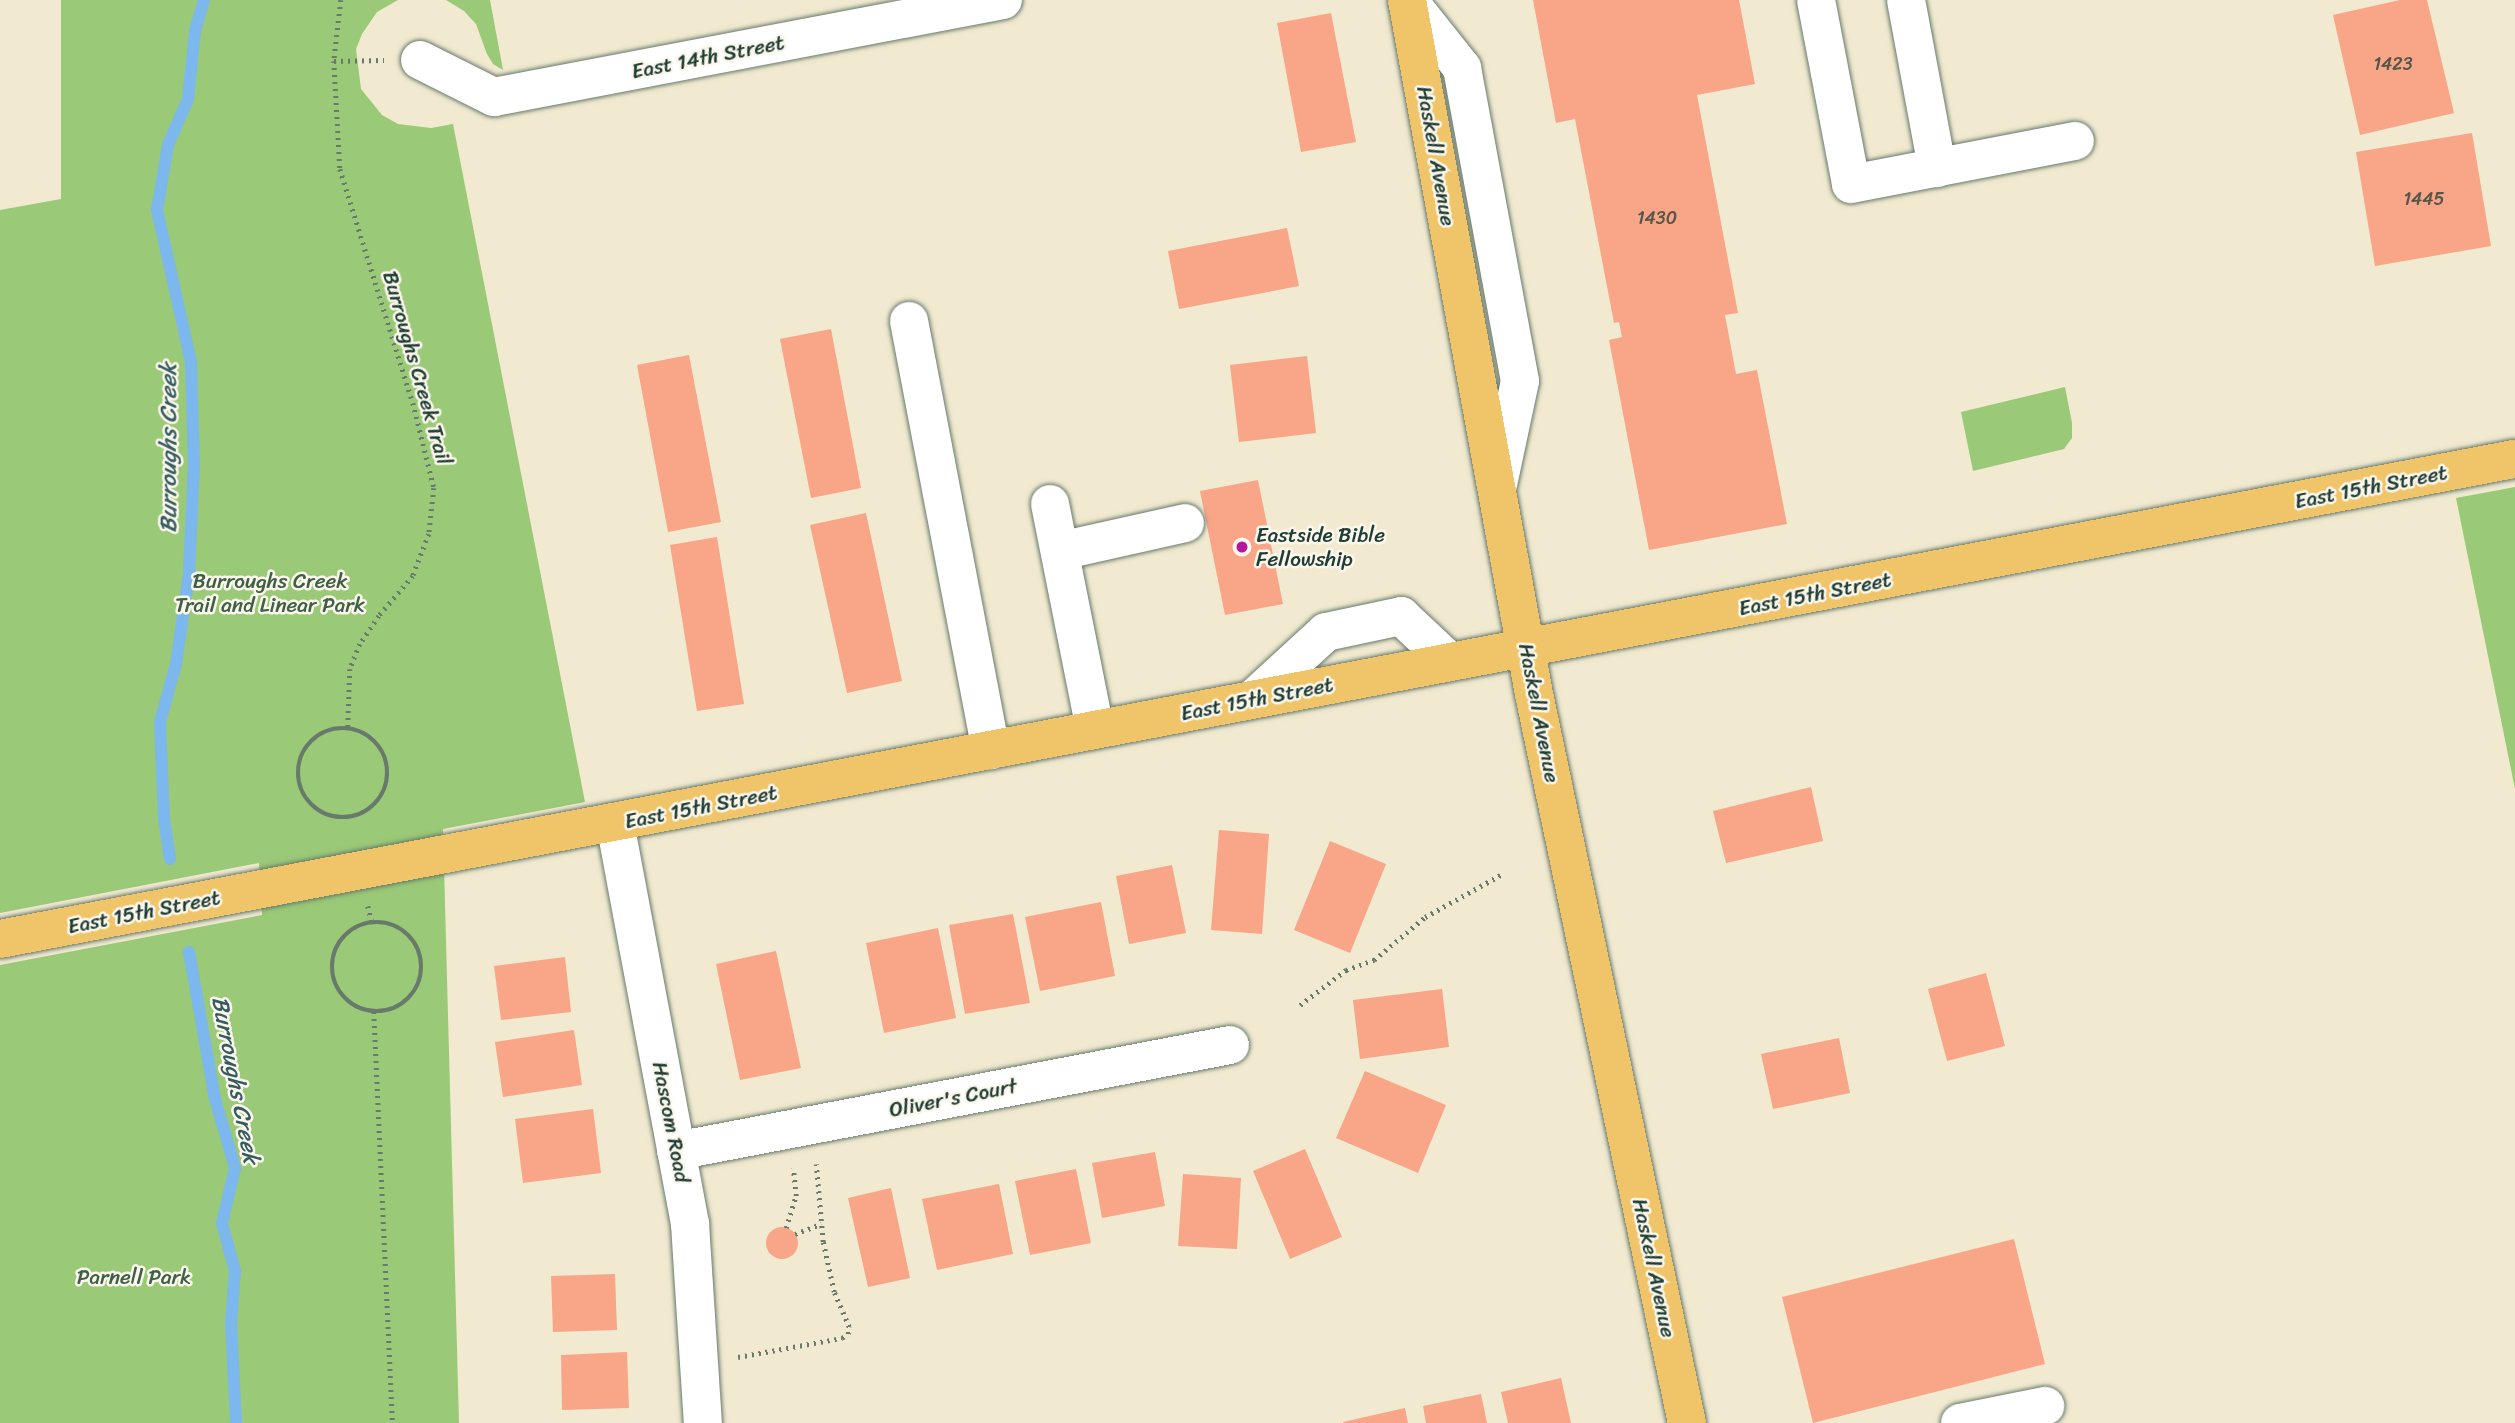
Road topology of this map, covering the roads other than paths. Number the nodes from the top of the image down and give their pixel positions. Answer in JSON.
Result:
{"nodes":[{"id":1,"x":1003,"y":0,"type":"edge"},
{"id":2,"x":1408,"y":0,"type":"edge"},
{"id":3,"x":1816,"y":0,"type":"edge"},
{"id":4,"x":1906,"y":0,"type":"edge"},
{"id":5,"x":420,"y":60,"type":"road end"},
{"id":6,"x":2075,"y":141,"type":"dead end"},
{"id":7,"x":1937,"y":168,"type":"junction"},
{"id":8,"x":909,"y":321,"type":"dead end"},
{"id":9,"x":2515,"y":459,"type":"edge"},
{"id":10,"x":1050,"y":504,"type":"dead end"},
{"id":11,"x":1185,"y":523,"type":"dead end"},
{"id":12,"x":1060,"y":551,"type":"junction"},
{"id":13,"x":1526,"y":648,"type":"junction"},
{"id":14,"x":1450,"y":662,"type":"junction"},
{"id":15,"x":1253,"y":699,"type":"junction"},
{"id":16,"x":1096,"y":730,"type":"junction"},
{"id":17,"x":991,"y":750,"type":"junction"},
{"id":18,"x":615,"y":823,"type":"junction"},
{"id":19,"x":0,"y":939,"type":"edge"},
{"id":20,"x":1230,"y":1045,"type":"dead end"},
{"id":21,"x":676,"y":1151,"type":"junction"},
{"id":22,"x":2045,"y":1406,"type":"dead end"},
{"id":23,"x":703,"y":1423,"type":"edge"},
{"id":24,"x":1687,"y":1423,"type":"edge"},
{"id":25,"x":1960,"y":1423,"type":"edge"}],
"edges":[{"from":1,"to":5,"type":"street","name":"East 14th Street"},
{"from":2,"to":13,"type":"main road","name":"Haskell Avenue"},
{"from":3,"to":7,"type":"street"},
{"from":4,"to":7,"type":"street"},
{"from":6,"to":7,"type":"street"},
{"from":8,"to":17,"type":"street"},
{"from":9,"to":13,"type":"main road","name":"East 15th Street"},
{"from":10,"to":12,"type":"street"},
{"from":11,"to":12,"type":"street"},
{"from":12,"to":16,"type":"street"},
{"from":13,"to":14,"type":"main road","name":"East 15th Street"},
{"from":13,"to":24,"type":"main road","name":"Haskell Avenue"},
{"from":14,"to":15,"type":"main road","name":"East 15th Street"},
{"from":14,"to":15,"type":"street"},
{"from":15,"to":16,"type":"main road","name":"East 15th Street"},
{"from":16,"to":17,"type":"main road","name":"East 15th Street"},
{"from":17,"to":18,"type":"main road","name":"East 15th Street"},
{"from":18,"to":19,"type":"main road","name":"East 15th Street"},
{"from":18,"to":21,"type":"street","name":"Hascom Road"},
{"from":20,"to":21,"type":"street","name":"Oliver's Court"},
{"from":21,"to":23,"type":"street","name":"Hascom Road"},
{"from":22,"to":25,"type":"street"}]}
